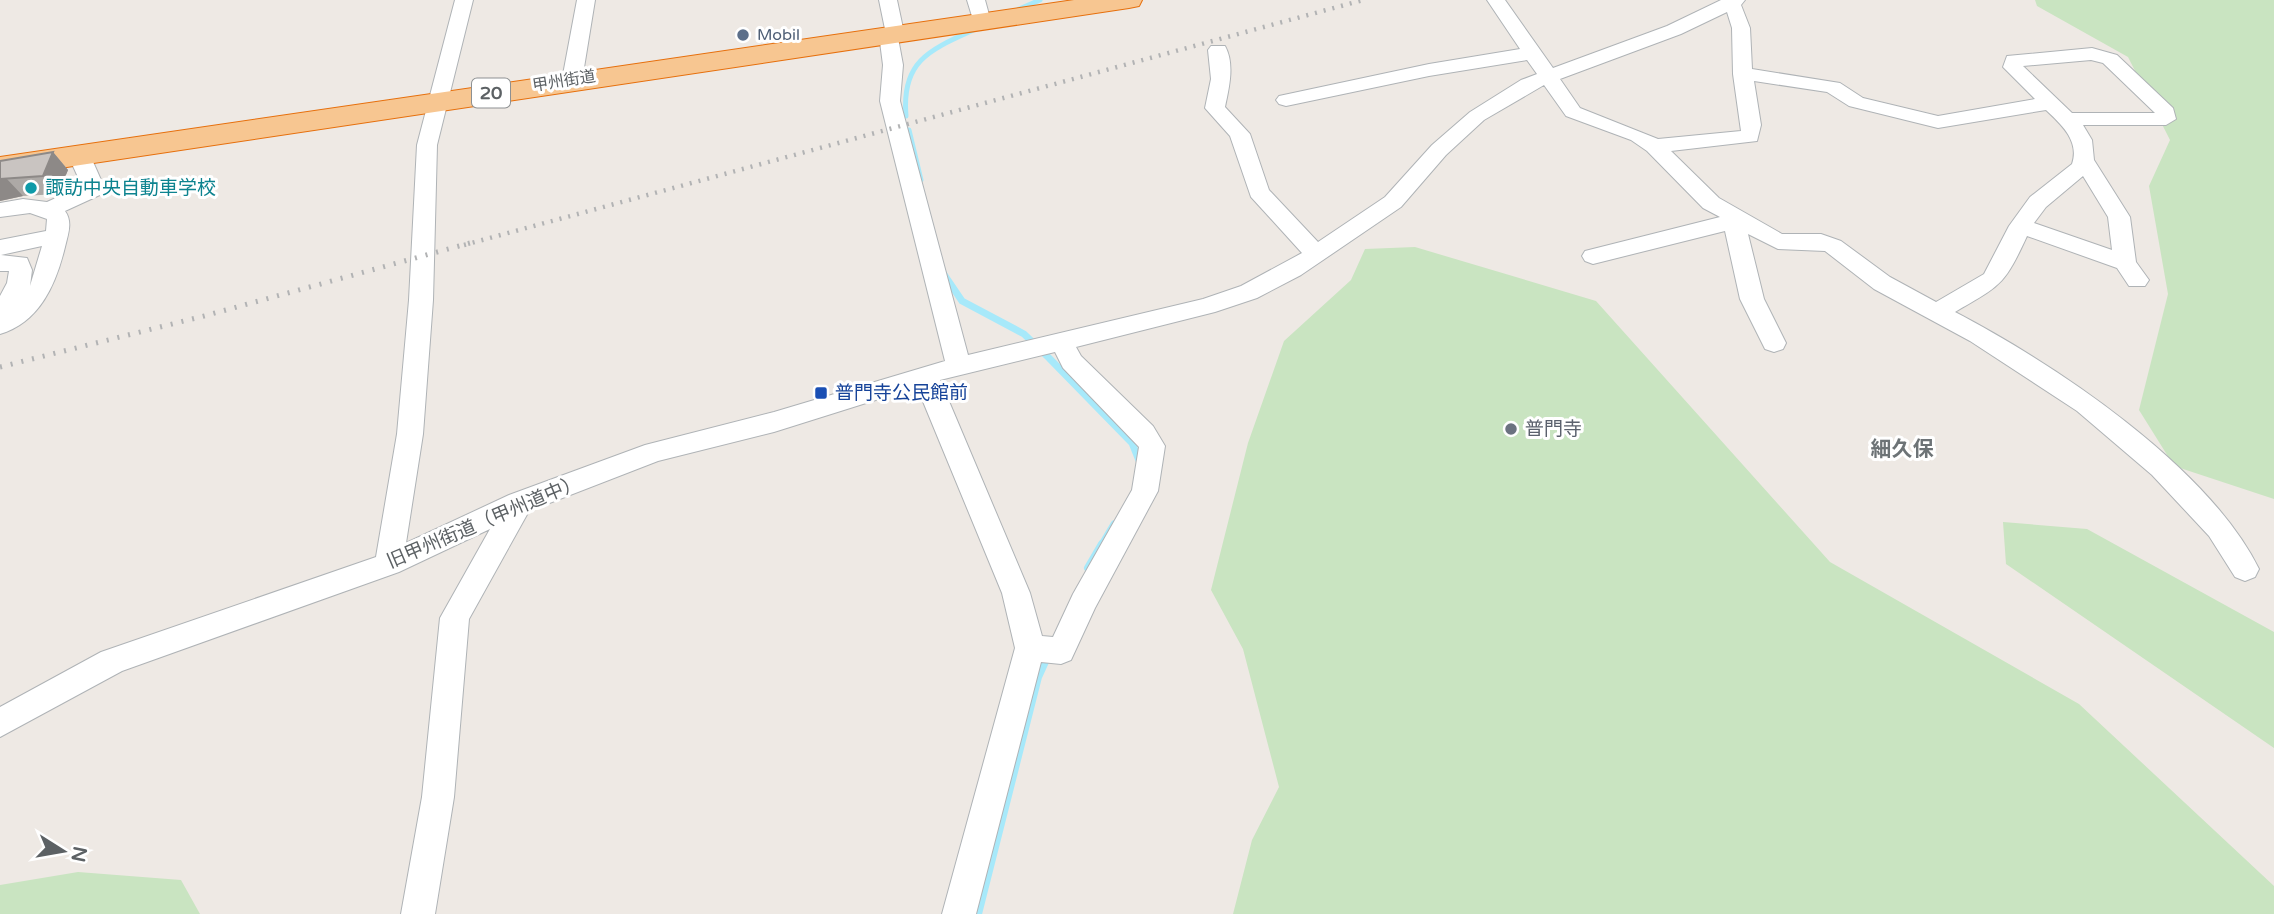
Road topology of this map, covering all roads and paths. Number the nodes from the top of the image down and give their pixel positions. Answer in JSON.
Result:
{"nodes":[{"id":1,"x":464,"y":0,"type":"edge"},
{"id":2,"x":586,"y":0,"type":"edge"},
{"id":3,"x":888,"y":0,"type":"edge"},
{"id":4,"x":1129,"y":0,"type":"edge"},
{"id":5,"x":1496,"y":0,"type":"edge"},
{"id":6,"x":1733,"y":2,"type":"edge"},
{"id":7,"x":1045,"y":9,"type":"edge"},
{"id":8,"x":979,"y":11,"type":"edge"},
{"id":9,"x":892,"y":34,"type":"junction"},
{"id":10,"x":1218,"y":50,"type":"dead end"},
{"id":11,"x":1534,"y":53,"type":"junction"},
{"id":12,"x":1549,"y":74,"type":"junction"},
{"id":13,"x":1743,"y":74,"type":"junction"},
{"id":14,"x":572,"y":80,"type":"junction"},
{"id":15,"x":441,"y":100,"type":"junction"},
{"id":16,"x":1286,"y":100,"type":"dead end"},
{"id":17,"x":2050,"y":103,"type":"junction"},
{"id":18,"x":2067,"y":119,"type":"junction"},
{"id":19,"x":1654,"y":145,"type":"junction"},
{"id":20,"x":79,"y":155,"type":"junction"},
{"id":21,"x":2084,"y":161,"type":"junction"},
{"id":22,"x":0,"y":167,"type":"edge"},
{"id":23,"x":50,"y":209,"type":"junction"},
{"id":24,"x":0,"y":210,"type":"edge"},
{"id":25,"x":1739,"y":220,"type":"junction"},
{"id":26,"x":2020,"y":226,"type":"junction"},
{"id":27,"x":56,"y":236,"type":"junction"},
{"id":28,"x":0,"y":248,"type":"edge"},
{"id":29,"x":1315,"y":253,"type":"junction"},
{"id":30,"x":1594,"y":256,"type":"dead end"},
{"id":31,"x":0,"y":263,"type":"edge"},
{"id":32,"x":44,"y":282,"type":"junction"},
{"id":33,"x":9,"y":290,"type":"edge"},
{"id":34,"x":0,"y":310,"type":"edge"},
{"id":35,"x":1935,"y":313,"type":"junction"},
{"id":36,"x":0,"y":325,"type":"edge"},
{"id":37,"x":1056,"y":341,"type":"junction"},
{"id":38,"x":1774,"y":343,"type":"dead end"},
{"id":39,"x":959,"y":367,"type":"junction"},
{"id":40,"x":925,"y":375,"type":"junction"},
{"id":41,"x":519,"y":503,"type":"junction"},
{"id":42,"x":389,"y":564,"type":"junction"},
{"id":43,"x":2245,"y":569,"type":"dead end"},
{"id":44,"x":1041,"y":649,"type":"junction"},
{"id":45,"x":0,"y":723,"type":"edge"},
{"id":46,"x":418,"y":914,"type":"edge"},
{"id":47,"x":959,"y":914,"type":"edge"}],
"edges":[{"from":1,"to":15,"type":"street"},
{"from":2,"to":14,"type":"street"},
{"from":3,"to":9,"type":"street"},
{"from":4,"to":7,"type":"highway","name":"甲州街道","number":"20"},
{"from":5,"to":11,"type":"street"},
{"from":6,"to":12,"type":"street"},
{"from":6,"to":13,"type":"street"},
{"from":7,"to":8,"type":"highway","name":"甲州街道","number":"20"},
{"from":8,"to":9,"type":"highway","name":"甲州街道","number":"20"},
{"from":9,"to":14,"type":"highway","name":"甲州街道","number":"20"},
{"from":9,"to":39,"type":"street"},
{"from":10,"to":29,"type":"street"},
{"from":11,"to":12,"type":"street"},
{"from":11,"to":16,"type":"street"},
{"from":12,"to":19,"type":"street"},
{"from":12,"to":29,"type":"street"},
{"from":13,"to":17,"type":"street"},
{"from":13,"to":19,"type":"street"},
{"from":14,"to":15,"type":"highway","name":"甲州街道","number":"20"},
{"from":15,"to":20,"type":"highway","name":"甲州街道","number":"20"},
{"from":15,"to":42,"type":"street"},
{"from":17,"to":18,"type":"street"},
{"from":17,"to":18,"type":"street"},
{"from":18,"to":21,"type":"street"},
{"from":19,"to":25,"type":"street"},
{"from":20,"to":22,"type":"highway","name":"甲州街道","number":"20"},
{"from":20,"to":23,"type":"street"},
{"from":21,"to":26,"type":"street"},
{"from":21,"to":26,"type":"street"},
{"from":23,"to":24,"type":"street"},
{"from":23,"to":27,"type":"street"},
{"from":25,"to":30,"type":"street"},
{"from":25,"to":35,"type":"street"},
{"from":25,"to":38,"type":"street"},
{"from":26,"to":35,"type":"street"},
{"from":27,"to":28,"type":"street"},
{"from":27,"to":32,"type":"street"},
{"from":29,"to":37,"type":"street"},
{"from":31,"to":33,"type":"street"},
{"from":32,"to":33,"type":"street"},
{"from":32,"to":36,"type":"street"},
{"from":33,"to":34,"type":"street"},
{"from":35,"to":43,"type":"street"},
{"from":37,"to":39,"type":"street","name":"旧甲州街道（甲州道中）"},
{"from":37,"to":44,"type":"street"},
{"from":39,"to":40,"type":"street","name":"旧甲州街道（甲州道中）"},
{"from":40,"to":41,"type":"street","name":"旧甲州街道（甲州道中）"},
{"from":40,"to":44,"type":"street"},
{"from":41,"to":42,"type":"street","name":"旧甲州街道（甲州道中）"},
{"from":41,"to":46,"type":"street"},
{"from":42,"to":45,"type":"street","name":"旧甲州街道（甲州道中）"},
{"from":44,"to":47,"type":"street"}]}
